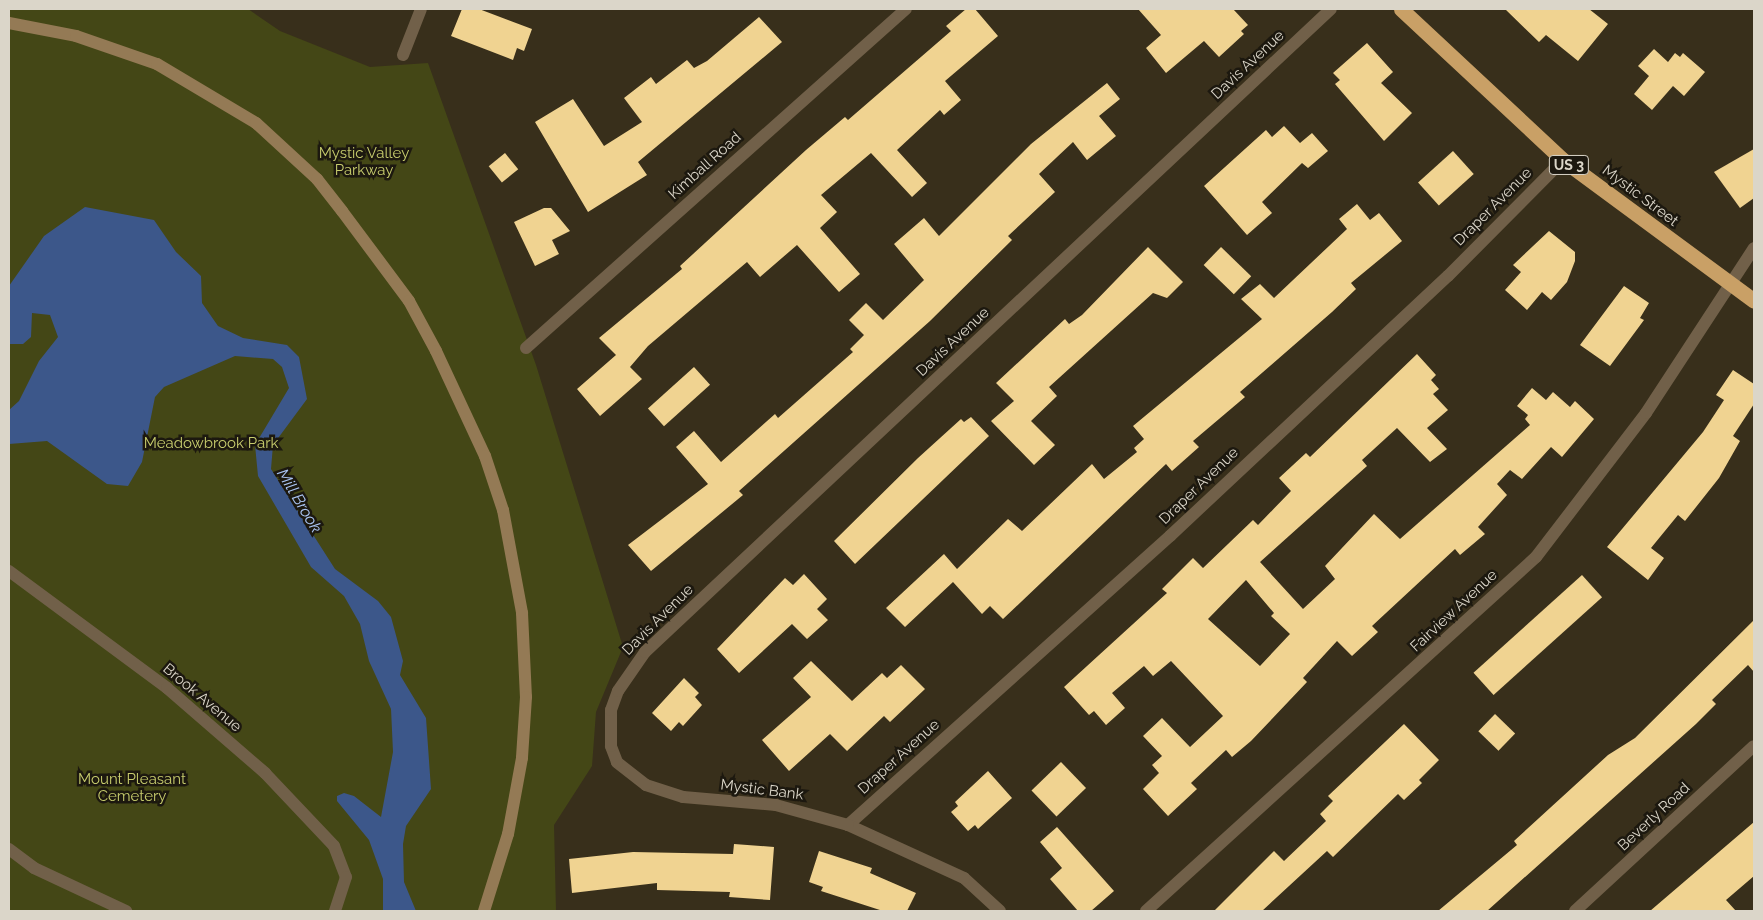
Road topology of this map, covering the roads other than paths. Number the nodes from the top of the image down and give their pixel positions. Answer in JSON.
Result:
{"nodes":[{"id":1,"x":421,"y":9,"type":"edge"},
{"id":2,"x":906,"y":9,"type":"edge"},
{"id":3,"x":1331,"y":9,"type":"edge"},
{"id":4,"x":1401,"y":9,"type":"edge"},
{"id":5,"x":9,"y":23,"type":"edge"},
{"id":6,"x":403,"y":55,"type":"dead end"},
{"id":7,"x":1563,"y":160,"type":"junction"},
{"id":8,"x":1754,"y":248,"type":"edge"},
{"id":9,"x":1727,"y":284,"type":"junction"},
{"id":10,"x":1754,"y":301,"type":"edge"},
{"id":11,"x":526,"y":348,"type":"dead end"},
{"id":12,"x":9,"y":571,"type":"edge"},
{"id":13,"x":611,"y":710,"type":"joint"},
{"id":14,"x":1754,"y":746,"type":"edge"},
{"id":15,"x":848,"y":825,"type":"junction"},
{"id":16,"x":9,"y":849,"type":"edge"},
{"id":17,"x":126,"y":911,"type":"edge"},
{"id":18,"x":335,"y":911,"type":"edge"},
{"id":19,"x":484,"y":911,"type":"edge"},
{"id":20,"x":1000,"y":911,"type":"edge"},
{"id":21,"x":1146,"y":911,"type":"edge"},
{"id":22,"x":1575,"y":911,"type":"edge"}],
"edges":[{"from":1,"to":6,"type":"street"},
{"from":2,"to":11,"type":"street","name":"Kimball Road"},
{"from":3,"to":13,"type":"street","name":"Davis Avenue"},
{"from":4,"to":7,"type":"highway","name":"Mystic Street","number":"US 3"},
{"from":5,"to":19,"type":"main road"},
{"from":7,"to":9,"type":"highway","name":"Mystic Street","number":"US 3"},
{"from":7,"to":15,"type":"street","name":"Draper Avenue"},
{"from":8,"to":9,"type":"street","name":"Fairview Avenue"},
{"from":9,"to":10,"type":"highway","name":"Mystic Street","number":"US 3"},
{"from":9,"to":21,"type":"street","name":"Fairview Avenue"},
{"from":12,"to":18,"type":"street","name":"Brook Avenue"},
{"from":13,"to":15,"type":"street","name":"Mystic Bank"},
{"from":14,"to":22,"type":"street","name":"Beverly Road"},
{"from":15,"to":20,"type":"street","name":"Mystic Bank"},
{"from":16,"to":17,"type":"street"}]}
